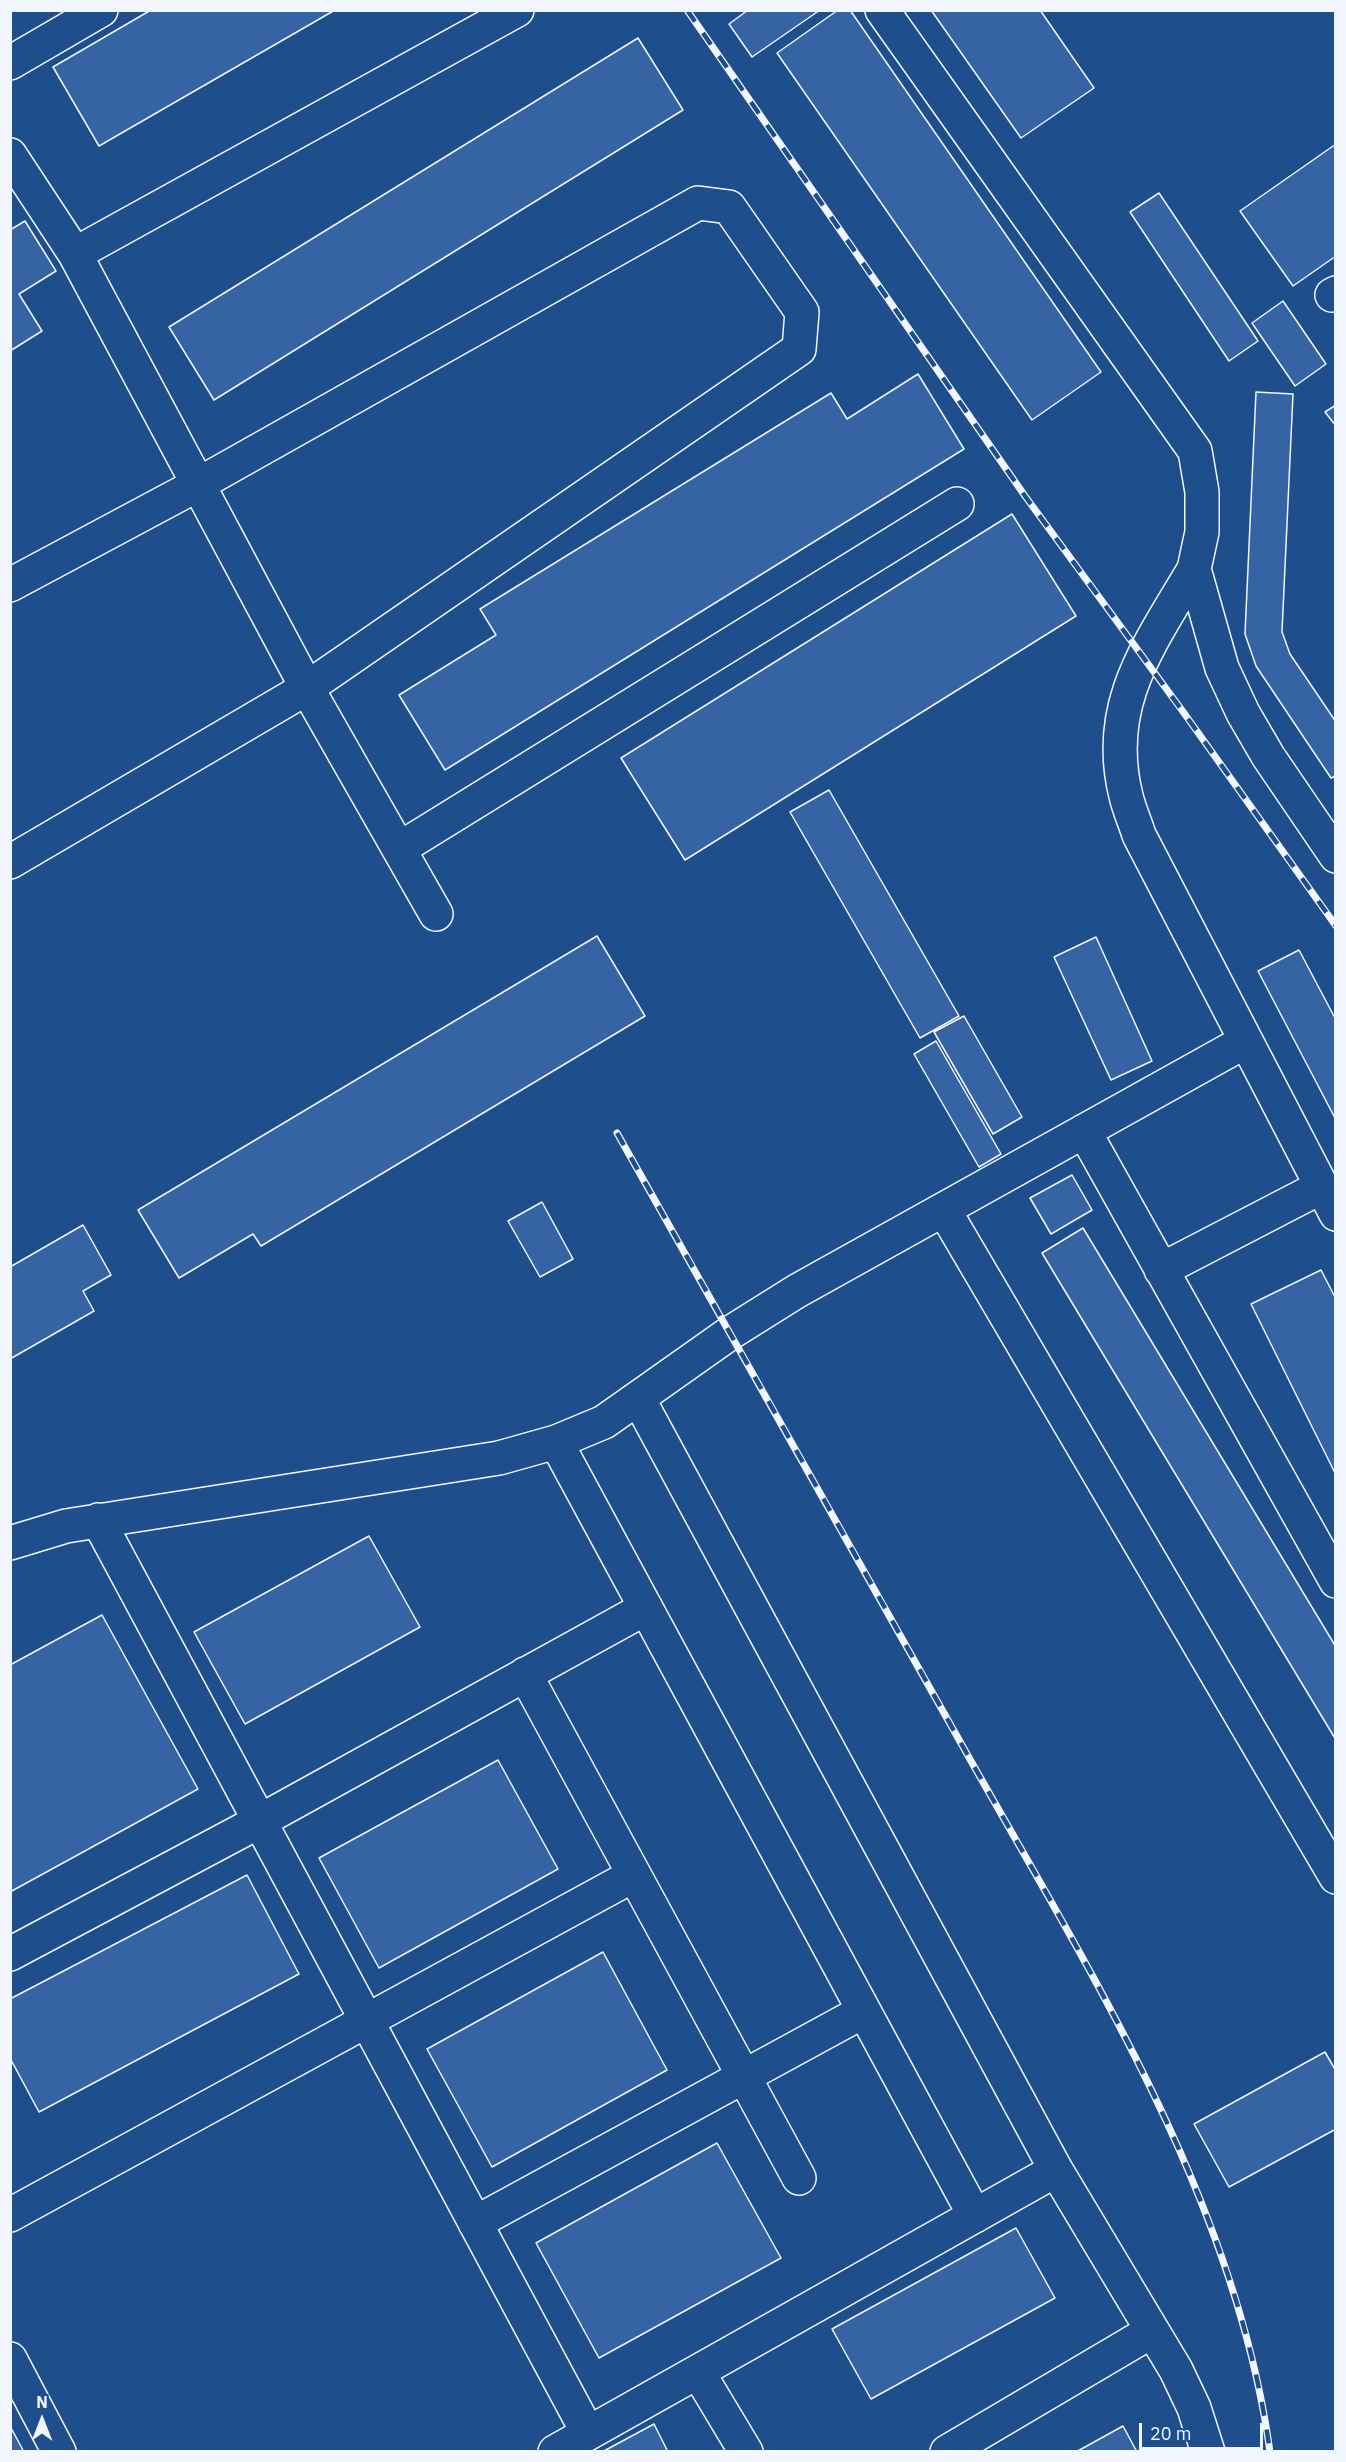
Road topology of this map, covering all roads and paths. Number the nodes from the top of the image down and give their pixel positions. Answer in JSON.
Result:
{"nodes":[{"id":1,"x":101,"y":10,"type":"edge"},
{"id":2,"x":517,"y":10,"type":"edge"},
{"id":3,"x":882,"y":10,"type":"edge"},
{"id":4,"x":10,"y":63,"type":"edge"},
{"id":5,"x":10,"y":155,"type":"edge"},
{"id":6,"x":75,"y":254,"type":"junction"},
{"id":7,"x":197,"y":485,"type":"junction"},
{"id":8,"x":957,"y":504,"type":"dead end"},
{"id":9,"x":1194,"y":569,"type":"junction"},
{"id":10,"x":10,"y":585,"type":"edge"},
{"id":11,"x":307,"y":688,"type":"junction"},
{"id":12,"x":399,"y":849,"type":"junction"},
{"id":13,"x":1335,"y":856,"type":"edge"},
{"id":14,"x":10,"y":862,"type":"edge"},
{"id":15,"x":436,"y":914,"type":"dead end"},
{"id":16,"x":1246,"y":1041,"type":"junction"},
{"id":17,"x":1084,"y":1131,"type":"junction"},
{"id":18,"x":1328,"y":1200,"type":"edge"},
{"id":19,"x":944,"y":1210,"type":"junction"},
{"id":20,"x":1161,"y":1270,"type":"junction"},
{"id":21,"x":638,"y":1398,"type":"junction"},
{"id":22,"x":556,"y":1442,"type":"junction"},
{"id":23,"x":98,"y":1520,"type":"junction"},
{"id":24,"x":10,"y":1543,"type":"edge"},
{"id":25,"x":1335,"y":1581,"type":"edge"},
{"id":26,"x":646,"y":1608,"type":"junction"},
{"id":27,"x":525,"y":1674,"type":"junction"},
{"id":28,"x":260,"y":1821,"type":"junction"},
{"id":29,"x":634,"y":1875,"type":"junction"},
{"id":30,"x":1335,"y":1877,"type":"edge"},
{"id":31,"x":10,"y":1954,"type":"edge"},
{"id":32,"x":864,"y":2011,"type":"junction"},
{"id":33,"x":367,"y":2021,"type":"junction"},
{"id":34,"x":744,"y":2076,"type":"junction"},
{"id":35,"x":1056,"y":2170,"type":"junction"},
{"id":36,"x":799,"y":2178,"type":"dead end"},
{"id":37,"x":10,"y":2215,"type":"edge"},
{"id":38,"x":975,"y":2216,"type":"junction"},
{"id":39,"x":475,"y":2223,"type":"junction"},
{"id":40,"x":1152,"y":2331,"type":"junction"},
{"id":41,"x":10,"y":2359,"type":"edge"},
{"id":42,"x":698,"y":2372,"type":"junction"},
{"id":43,"x":588,"y":2433,"type":"junction"},
{"id":44,"x":59,"y":2451,"type":"edge"},
{"id":45,"x":555,"y":2451,"type":"edge"},
{"id":46,"x":746,"y":2451,"type":"edge"},
{"id":47,"x":947,"y":2451,"type":"edge"},
{"id":48,"x":1208,"y":2451,"type":"edge"}],
"edges":[{"from":1,"to":4,"type":"lane"},
{"from":2,"to":6,"type":"lane"},
{"from":3,"to":9,"type":"lane"},
{"from":5,"to":6,"type":"lane"},
{"from":6,"to":7,"type":"lane"},
{"from":7,"to":10,"type":"lane"},
{"from":7,"to":11,"type":"lane"},
{"from":7,"to":11,"type":"lane"},
{"from":8,"to":12,"type":"lane"},
{"from":9,"to":13,"type":"lane"},
{"from":9,"to":16,"type":"lane"},
{"from":11,"to":12,"type":"lane"},
{"from":11,"to":14,"type":"lane"},
{"from":12,"to":15,"type":"lane"},
{"from":16,"to":17,"type":"lane"},
{"from":16,"to":18,"type":"lane"},
{"from":17,"to":19,"type":"lane"},
{"from":17,"to":20,"type":"lane"},
{"from":18,"to":20,"type":"lane"},
{"from":19,"to":21,"type":"lane"},
{"from":19,"to":30,"type":"lane"},
{"from":20,"to":25,"type":"lane"},
{"from":21,"to":22,"type":"lane"},
{"from":21,"to":35,"type":"lane"},
{"from":22,"to":23,"type":"lane"},
{"from":22,"to":26,"type":"lane"},
{"from":23,"to":24,"type":"lane"},
{"from":23,"to":28,"type":"lane"},
{"from":26,"to":27,"type":"lane"},
{"from":26,"to":32,"type":"lane"},
{"from":27,"to":28,"type":"lane"},
{"from":27,"to":29,"type":"lane"},
{"from":28,"to":31,"type":"lane"},
{"from":28,"to":33,"type":"lane"},
{"from":29,"to":33,"type":"lane"},
{"from":29,"to":34,"type":"lane"},
{"from":32,"to":34,"type":"lane"},
{"from":32,"to":38,"type":"lane"},
{"from":33,"to":37,"type":"lane"},
{"from":33,"to":39,"type":"lane"},
{"from":34,"to":36,"type":"lane"},
{"from":34,"to":39,"type":"lane"},
{"from":35,"to":38,"type":"lane"},
{"from":35,"to":40,"type":"lane"},
{"from":38,"to":42,"type":"lane"},
{"from":39,"to":43,"type":"lane"},
{"from":40,"to":47,"type":"lane"},
{"from":40,"to":48,"type":"lane"},
{"from":41,"to":44,"type":"lane"},
{"from":42,"to":43,"type":"lane"},
{"from":42,"to":46,"type":"lane"},
{"from":43,"to":45,"type":"lane"}]}
